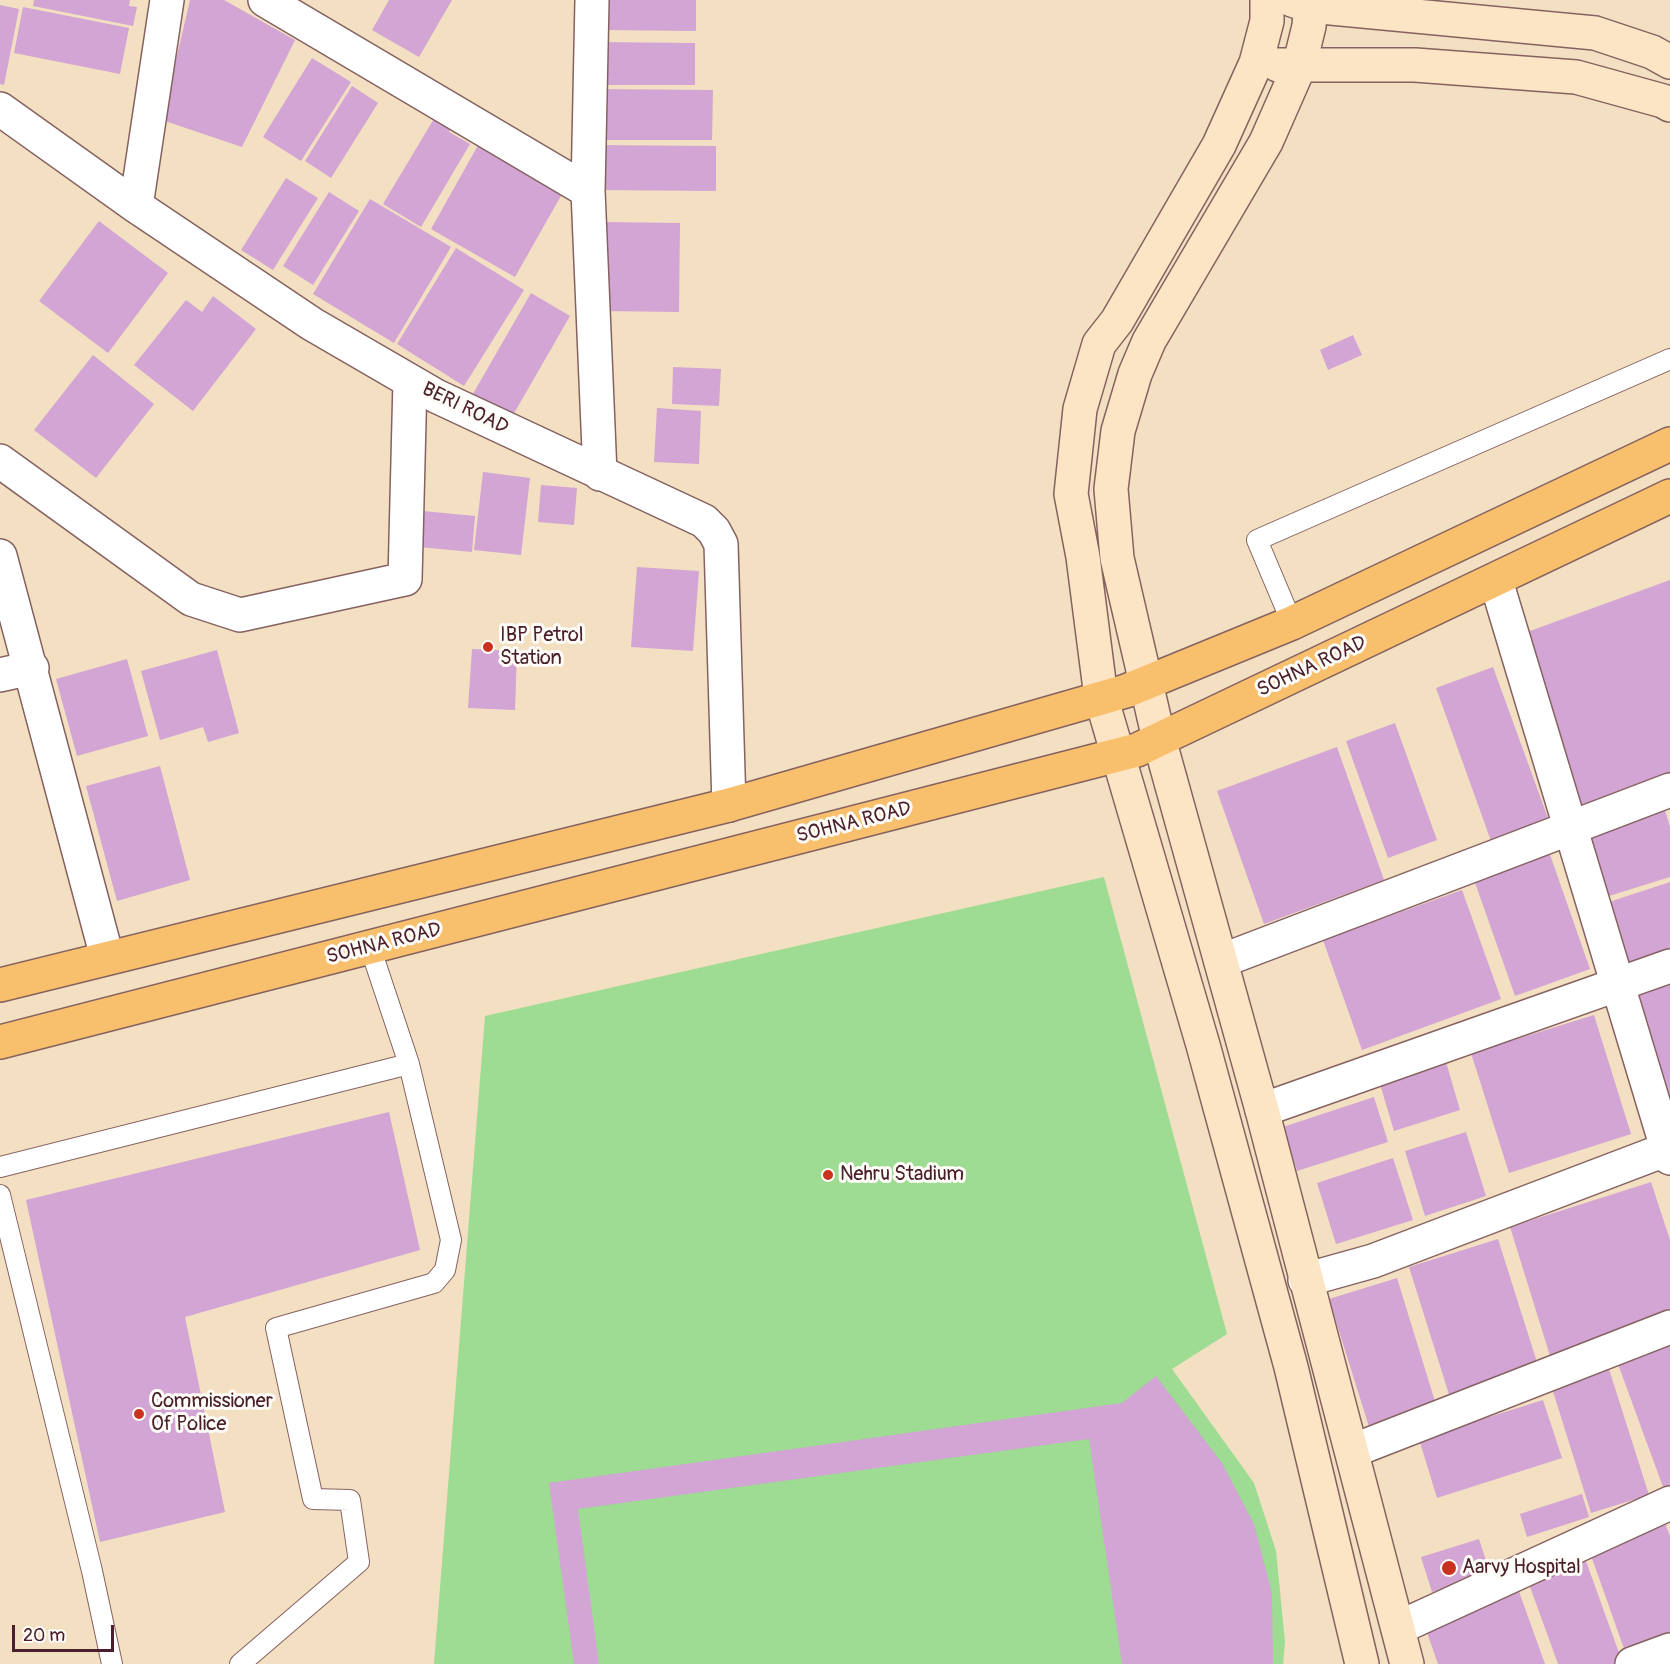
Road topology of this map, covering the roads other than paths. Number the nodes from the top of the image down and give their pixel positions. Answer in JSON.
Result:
{"nodes":[{"id":1,"x":167,"y":0,"type":"edge"},
{"id":2,"x":265,"y":0,"type":"edge"},
{"id":3,"x":592,"y":0,"type":"edge"},
{"id":4,"x":1267,"y":0,"type":"edge"},
{"id":5,"x":1304,"y":2,"type":"edge"},
{"id":6,"x":1595,"y":33,"type":"junction"},
{"id":7,"x":1670,"y":62,"type":"edge"},
{"id":8,"x":1256,"y":63,"type":"junction"},
{"id":9,"x":1299,"y":67,"type":"junction"},
{"id":10,"x":1576,"y":77,"type":"junction"},
{"id":11,"x":1670,"y":105,"type":"edge"},
{"id":12,"x":0,"y":108,"type":"edge"},
{"id":13,"x":588,"y":191,"type":"junction"},
{"id":14,"x":136,"y":206,"type":"junction"},
{"id":15,"x":1117,"y":321,"type":"junction"},
{"id":16,"x":1149,"y":341,"type":"junction"},
{"id":17,"x":1670,"y":359,"type":"edge"},
{"id":18,"x":410,"y":381,"type":"junction"},
{"id":19,"x":1670,"y":444,"type":"edge"},
{"id":20,"x":0,"y":461,"type":"edge"},
{"id":21,"x":600,"y":474,"type":"junction"},
{"id":22,"x":1602,"y":476,"type":"junction"},
{"id":23,"x":1670,"y":496,"type":"edge"},
{"id":24,"x":1519,"y":515,"type":"junction"},
{"id":25,"x":1621,"y":520,"type":"junction"},
{"id":26,"x":0,"y":556,"type":"edge"},
{"id":27,"x":1536,"y":561,"type":"junction"},
{"id":28,"x":1496,"y":581,"type":"junction"},
{"id":29,"x":1292,"y":623,"type":"junction"},
{"id":30,"x":32,"y":668,"type":"junction"},
{"id":31,"x":0,"y":675,"type":"edge"},
{"id":32,"x":1146,"y":683,"type":"junction"},
{"id":33,"x":1101,"y":697,"type":"junction"},
{"id":34,"x":1159,"y":739,"type":"junction"},
{"id":35,"x":1119,"y":755,"type":"junction"},
{"id":36,"x":1670,"y":790,"type":"edge"},
{"id":37,"x":729,"y":805,"type":"junction"},
{"id":38,"x":1570,"y":827,"type":"junction"},
{"id":39,"x":356,"y":896,"type":"junction"},
{"id":40,"x":370,"y":947,"type":"junction"},
{"id":41,"x":108,"y":957,"type":"junction"},
{"id":42,"x":1221,"y":961,"type":"junction"},
{"id":43,"x":1670,"y":966,"type":"edge"},
{"id":44,"x":0,"y":985,"type":"edge"},
{"id":45,"x":1618,"y":986,"type":"junction"},
{"id":46,"x":0,"y":1042,"type":"edge"},
{"id":47,"x":409,"y":1064,"type":"junction"},
{"id":48,"x":1262,"y":1110,"type":"junction"},
{"id":49,"x":1669,"y":1152,"type":"edge"},
{"id":50,"x":0,"y":1167,"type":"edge"},
{"id":51,"x":0,"y":1195,"type":"edge"},
{"id":52,"x":1305,"y":1280,"type":"junction"},
{"id":53,"x":1670,"y":1327,"type":"edge"},
{"id":54,"x":1352,"y":1451,"type":"junction"},
{"id":55,"x":1670,"y":1503,"type":"edge"},
{"id":56,"x":1398,"y":1628,"type":"junction"},
{"id":57,"x":1670,"y":1650,"type":"edge"},
{"id":58,"x":112,"y":1664,"type":"edge"},
{"id":59,"x":240,"y":1664,"type":"edge"},
{"id":60,"x":1362,"y":1664,"type":"edge"},
{"id":61,"x":1407,"y":1664,"type":"edge"},
{"id":62,"x":1632,"y":1664,"type":"edge"}],
"edges":[{"from":1,"to":14,"type":"street"},
{"from":2,"to":13,"type":"street"},
{"from":3,"to":13,"type":"street"},
{"from":4,"to":8,"type":"main road"},
{"from":5,"to":6,"type":"main road"},
{"from":5,"to":9,"type":"main road"},
{"from":6,"to":7,"type":"main road"},
{"from":6,"to":10,"type":"main road"},
{"from":8,"to":9,"type":"main road"},
{"from":8,"to":15,"type":"main road"},
{"from":9,"to":10,"type":"main road"},
{"from":9,"to":16,"type":"main road"},
{"from":10,"to":11,"type":"main road"},
{"from":12,"to":14,"type":"street","name":"BERI ROAD"},
{"from":13,"to":21,"type":"street"},
{"from":14,"to":18,"type":"street","name":"BERI ROAD"},
{"from":15,"to":16,"type":"main road"},
{"from":15,"to":33,"type":"main road"},
{"from":16,"to":32,"type":"main road"},
{"from":17,"to":29,"type":"lane"},
{"from":18,"to":20,"type":"street"},
{"from":18,"to":21,"type":"street","name":"BERI ROAD"},
{"from":19,"to":22,"type":"main road"},
{"from":21,"to":37,"type":"street","name":"BERI ROAD"},
{"from":22,"to":24,"type":"main road"},
{"from":22,"to":25,"type":"main road"},
{"from":23,"to":25,"type":"main road","name":"SOHNA ROAD"},
{"from":24,"to":27,"type":"main road"},
{"from":24,"to":29,"type":"main road"},
{"from":25,"to":27,"type":"main road","name":"SOHNA ROAD"},
{"from":26,"to":30,"type":"street"},
{"from":27,"to":28,"type":"main road","name":"SOHNA ROAD"},
{"from":28,"to":34,"type":"main road","name":"SOHNA ROAD"},
{"from":28,"to":38,"type":"street"},
{"from":29,"to":32,"type":"main road"},
{"from":30,"to":31,"type":"street"},
{"from":30,"to":41,"type":"street"},
{"from":32,"to":33,"type":"main road"},
{"from":32,"to":34,"type":"main road"},
{"from":33,"to":35,"type":"main road"},
{"from":33,"to":37,"type":"main road"},
{"from":34,"to":35,"type":"main road","name":"SOHNA ROAD"},
{"from":34,"to":42,"type":"main road"},
{"from":35,"to":40,"type":"main road","name":"SOHNA ROAD"},
{"from":35,"to":60,"type":"main road"},
{"from":36,"to":38,"type":"street"},
{"from":37,"to":39,"type":"main road"},
{"from":38,"to":42,"type":"street"},
{"from":38,"to":45,"type":"street"},
{"from":39,"to":40,"type":"main road"},
{"from":39,"to":41,"type":"main road"},
{"from":40,"to":46,"type":"main road","name":"SOHNA ROAD"},
{"from":40,"to":47,"type":"lane"},
{"from":41,"to":44,"type":"main road"},
{"from":42,"to":48,"type":"main road"},
{"from":43,"to":45,"type":"street"},
{"from":45,"to":48,"type":"street"},
{"from":45,"to":49,"type":"street"},
{"from":47,"to":50,"type":"lane"},
{"from":47,"to":59,"type":"lane"},
{"from":48,"to":52,"type":"main road"},
{"from":49,"to":52,"type":"street"},
{"from":51,"to":58,"type":"lane"},
{"from":52,"to":54,"type":"main road"},
{"from":53,"to":54,"type":"street"},
{"from":54,"to":56,"type":"main road"},
{"from":55,"to":56,"type":"street"},
{"from":56,"to":61,"type":"main road"},
{"from":57,"to":62,"type":"street"}]}
